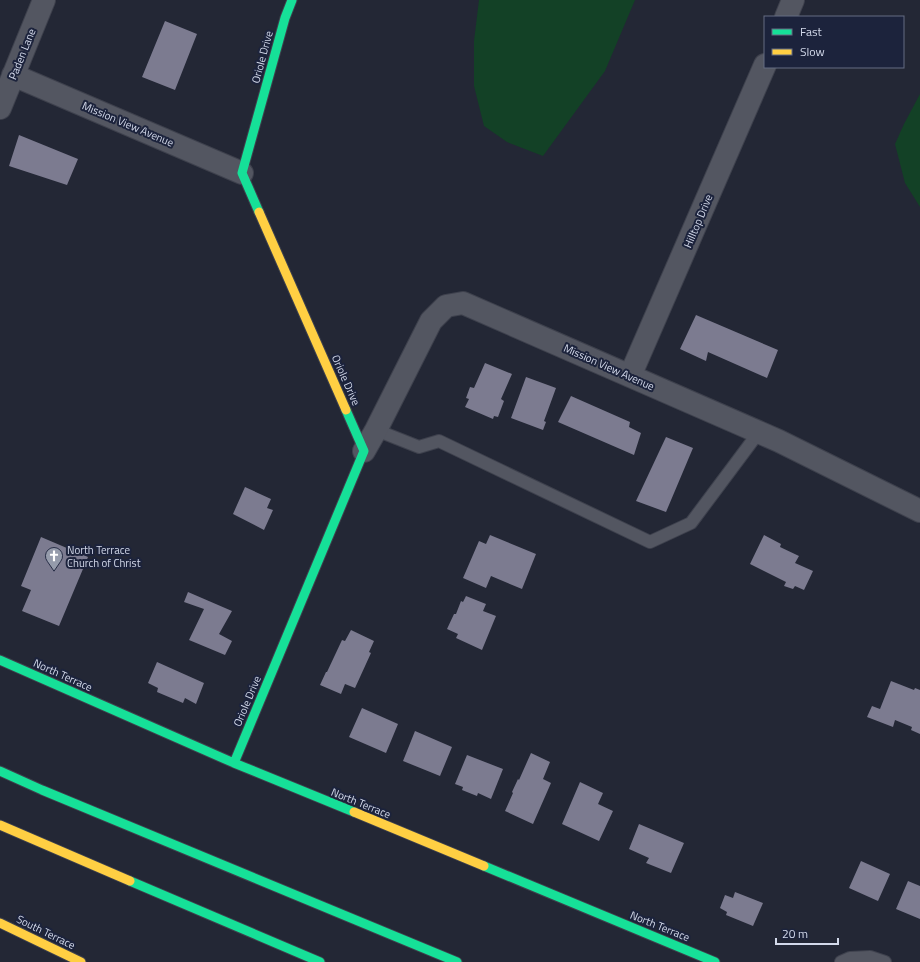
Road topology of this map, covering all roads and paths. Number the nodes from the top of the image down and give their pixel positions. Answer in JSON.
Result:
{"nodes":[{"id":1,"x":44,"y":0,"type":"edge"},
{"id":2,"x":292,"y":0,"type":"edge"},
{"id":3,"x":793,"y":0,"type":"edge"},
{"id":4,"x":786,"y":16,"type":"edge"},
{"id":5,"x":764,"y":67,"type":"edge"},
{"id":6,"x":13,"y":75,"type":"junction"},
{"id":7,"x":0,"y":108,"type":"edge"},
{"id":8,"x":242,"y":173,"type":"junction"},
{"id":9,"x":630,"y":376,"type":"junction"},
{"id":10,"x":376,"y":430,"type":"junction"},
{"id":11,"x":759,"y":432,"type":"junction"},
{"id":12,"x":364,"y":451,"type":"junction"},
{"id":13,"x":920,"y":511,"type":"edge"},
{"id":14,"x":0,"y":660,"type":"edge"},
{"id":15,"x":234,"y":763,"type":"junction"},
{"id":16,"x":0,"y":771,"type":"edge"},
{"id":17,"x":0,"y":825,"type":"edge"},
{"id":18,"x":0,"y":923,"type":"edge"},
{"id":19,"x":81,"y":962,"type":"edge"},
{"id":20,"x":320,"y":962,"type":"edge"},
{"id":21,"x":457,"y":962,"type":"edge"},
{"id":22,"x":715,"y":962,"type":"edge"},
{"id":23,"x":841,"y":962,"type":"edge"},
{"id":24,"x":885,"y":962,"type":"edge"}],
"edges":[{"from":1,"to":6,"type":"street","name":"Paden Lane"},
{"from":2,"to":8,"type":"main road","name":"Oriole Drive"},
{"from":3,"to":4,"type":"street"},
{"from":5,"to":9,"type":"street","name":"Hilltop Drive"},
{"from":6,"to":7,"type":"street","name":"Paden Lane"},
{"from":6,"to":8,"type":"street","name":"Mission View Avenue"},
{"from":8,"to":12,"type":"main road","name":"Oriole Drive"},
{"from":9,"to":10,"type":"street","name":"Mission View Avenue"},
{"from":9,"to":11,"type":"street","name":"Mission View Avenue"},
{"from":10,"to":11,"type":"lane"},
{"from":10,"to":12,"type":"street","name":"Mission View Avenue"},
{"from":11,"to":13,"type":"street","name":"Mission View Avenue"},
{"from":12,"to":15,"type":"main road","name":"Oriole Drive"},
{"from":14,"to":15,"type":"main road","name":"North Terrace"},
{"from":15,"to":22,"type":"main road","name":"North Terrace"},
{"from":16,"to":21,"type":"main road"},
{"from":17,"to":20,"type":"main road"},
{"from":18,"to":19,"type":"main road","name":"South Terrace"},
{"from":23,"to":24,"type":"lane"}]}
